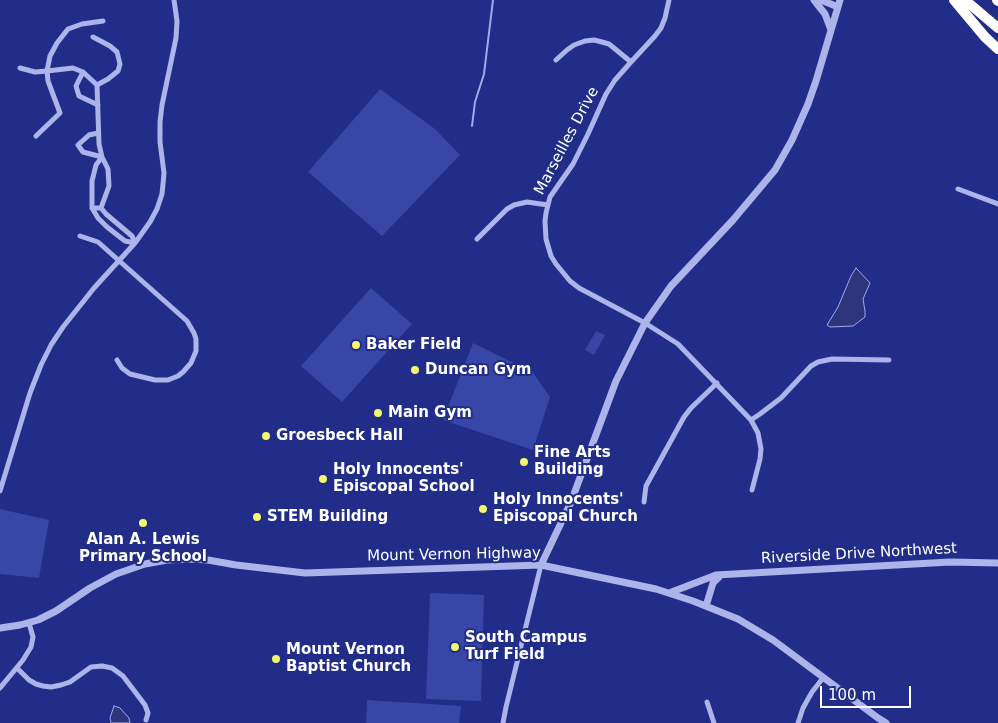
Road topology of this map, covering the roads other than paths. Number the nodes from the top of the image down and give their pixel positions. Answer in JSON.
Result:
{"nodes":[{"id":1,"x":174,"y":0,"type":"edge"},
{"id":2,"x":668,"y":0,"type":"edge"},
{"id":3,"x":814,"y":0,"type":"edge"},
{"id":4,"x":821,"y":0,"type":"edge"},
{"id":5,"x":954,"y":0,"type":"edge"},
{"id":6,"x":965,"y":0,"type":"edge"},
{"id":7,"x":839,"y":4,"type":"edge"},
{"id":8,"x":103,"y":21,"type":"dead end"},
{"id":9,"x":998,"y":28,"type":"edge"},
{"id":10,"x":831,"y":31,"type":"junction"},
{"id":11,"x":93,"y":37,"type":"dead end"},
{"id":12,"x":998,"y":49,"type":"edge"},
{"id":13,"x":556,"y":60,"type":"dead end"},
{"id":14,"x":631,"y":62,"type":"junction"},
{"id":15,"x":20,"y":68,"type":"dead end"},
{"id":16,"x":47,"y":71,"type":"junction"},
{"id":17,"x":83,"y":72,"type":"junction"},
{"id":18,"x":97,"y":84,"type":"junction"},
{"id":19,"x":98,"y":105,"type":"junction"},
{"id":20,"x":98,"y":133,"type":"junction"},
{"id":21,"x":36,"y":136,"type":"dead end"},
{"id":22,"x":102,"y":157,"type":"junction"},
{"id":23,"x":958,"y":189,"type":"dead end"},
{"id":24,"x":998,"y":204,"type":"edge"},
{"id":25,"x":548,"y":205,"type":"junction"},
{"id":26,"x":92,"y":208,"type":"junction"},
{"id":27,"x":101,"y":208,"type":"junction"},
{"id":28,"x":80,"y":236,"type":"dead end"},
{"id":29,"x":477,"y":239,"type":"dead end"},
{"id":30,"x":135,"y":243,"type":"junction"},
{"id":31,"x":119,"y":261,"type":"junction"},
{"id":32,"x":645,"y":323,"type":"junction"},
{"id":33,"x":117,"y":360,"type":"dead end"},
{"id":34,"x":889,"y":360,"type":"dead end"},
{"id":35,"x":717,"y":384,"type":"junction"},
{"id":36,"x":751,"y":420,"type":"junction"},
{"id":37,"x":752,"y":490,"type":"dead end"},
{"id":38,"x":0,"y":491,"type":"edge"},
{"id":39,"x":644,"y":502,"type":"dead end"},
{"id":40,"x":998,"y":562,"type":"edge"},
{"id":41,"x":541,"y":565,"type":"junction"},
{"id":42,"x":721,"y":576,"type":"junction"},
{"id":43,"x":669,"y":593,"type":"junction"},
{"id":44,"x":706,"y":606,"type":"junction"},
{"id":45,"x":29,"y":623,"type":"junction"},
{"id":46,"x":0,"y":628,"type":"edge"},
{"id":47,"x":17,"y":668,"type":"junction"},
{"id":48,"x":823,"y":678,"type":"junction"},
{"id":49,"x":0,"y":688,"type":"edge"},
{"id":50,"x":707,"y":702,"type":"dead end"},
{"id":51,"x":146,"y":720,"type":"dead end"},
{"id":52,"x":503,"y":723,"type":"edge"},
{"id":53,"x":714,"y":723,"type":"edge"},
{"id":54,"x":798,"y":723,"type":"edge"},
{"id":55,"x":886,"y":723,"type":"edge"}],
"edges":[{"from":1,"to":30,"type":"street"},
{"from":2,"to":14,"type":"street","name":"Marseilles Drive"},
{"from":3,"to":10,"type":"street"},
{"from":4,"to":7,"type":"street"},
{"from":5,"to":12,"type":"highway"},
{"from":6,"to":9,"type":"highway"},
{"from":7,"to":10,"type":"street"},
{"from":8,"to":16,"type":"street"},
{"from":10,"to":32,"type":"street"},
{"from":11,"to":18,"type":"street"},
{"from":13,"to":14,"type":"street"},
{"from":14,"to":25,"type":"street","name":"Marseilles Drive"},
{"from":15,"to":16,"type":"street"},
{"from":16,"to":17,"type":"street"},
{"from":16,"to":21,"type":"street"},
{"from":17,"to":18,"type":"street"},
{"from":17,"to":19,"type":"street"},
{"from":18,"to":19,"type":"street"},
{"from":19,"to":20,"type":"street"},
{"from":20,"to":22,"type":"street"},
{"from":20,"to":22,"type":"street"},
{"from":22,"to":26,"type":"street"},
{"from":22,"to":27,"type":"street"},
{"from":23,"to":24,"type":"street"},
{"from":25,"to":29,"type":"street"},
{"from":25,"to":32,"type":"street","name":"Marseilles Drive"},
{"from":26,"to":27,"type":"street"},
{"from":26,"to":30,"type":"street"},
{"from":27,"to":30,"type":"street"},
{"from":28,"to":31,"type":"street"},
{"from":30,"to":31,"type":"street"},
{"from":31,"to":33,"type":"street"},
{"from":31,"to":38,"type":"street"},
{"from":32,"to":35,"type":"street","name":"Marseilles Drive"},
{"from":32,"to":41,"type":"street"},
{"from":34,"to":36,"type":"street"},
{"from":35,"to":36,"type":"street","name":"Marseilles Drive"},
{"from":35,"to":39,"type":"street"},
{"from":36,"to":37,"type":"street"},
{"from":40,"to":42,"type":"street","name":"Riverside Drive Northwest"},
{"from":41,"to":43,"type":"street","name":"Mount Vernon Highway"},
{"from":41,"to":45,"type":"street","name":"Mount Vernon Highway"},
{"from":41,"to":52,"type":"street"},
{"from":42,"to":43,"type":"street","name":"Riverside Drive Northwest"},
{"from":42,"to":44,"type":"street"},
{"from":43,"to":44,"type":"street","name":"Mount Vernon Highway"},
{"from":44,"to":48,"type":"street","name":"Mount Vernon Highway"},
{"from":45,"to":46,"type":"street","name":"Mount Vernon Highway"},
{"from":45,"to":47,"type":"street"},
{"from":47,"to":49,"type":"street"},
{"from":47,"to":51,"type":"street"},
{"from":48,"to":54,"type":"street"},
{"from":48,"to":55,"type":"street","name":"Mount Vernon Highway"},
{"from":50,"to":53,"type":"street"}]}
